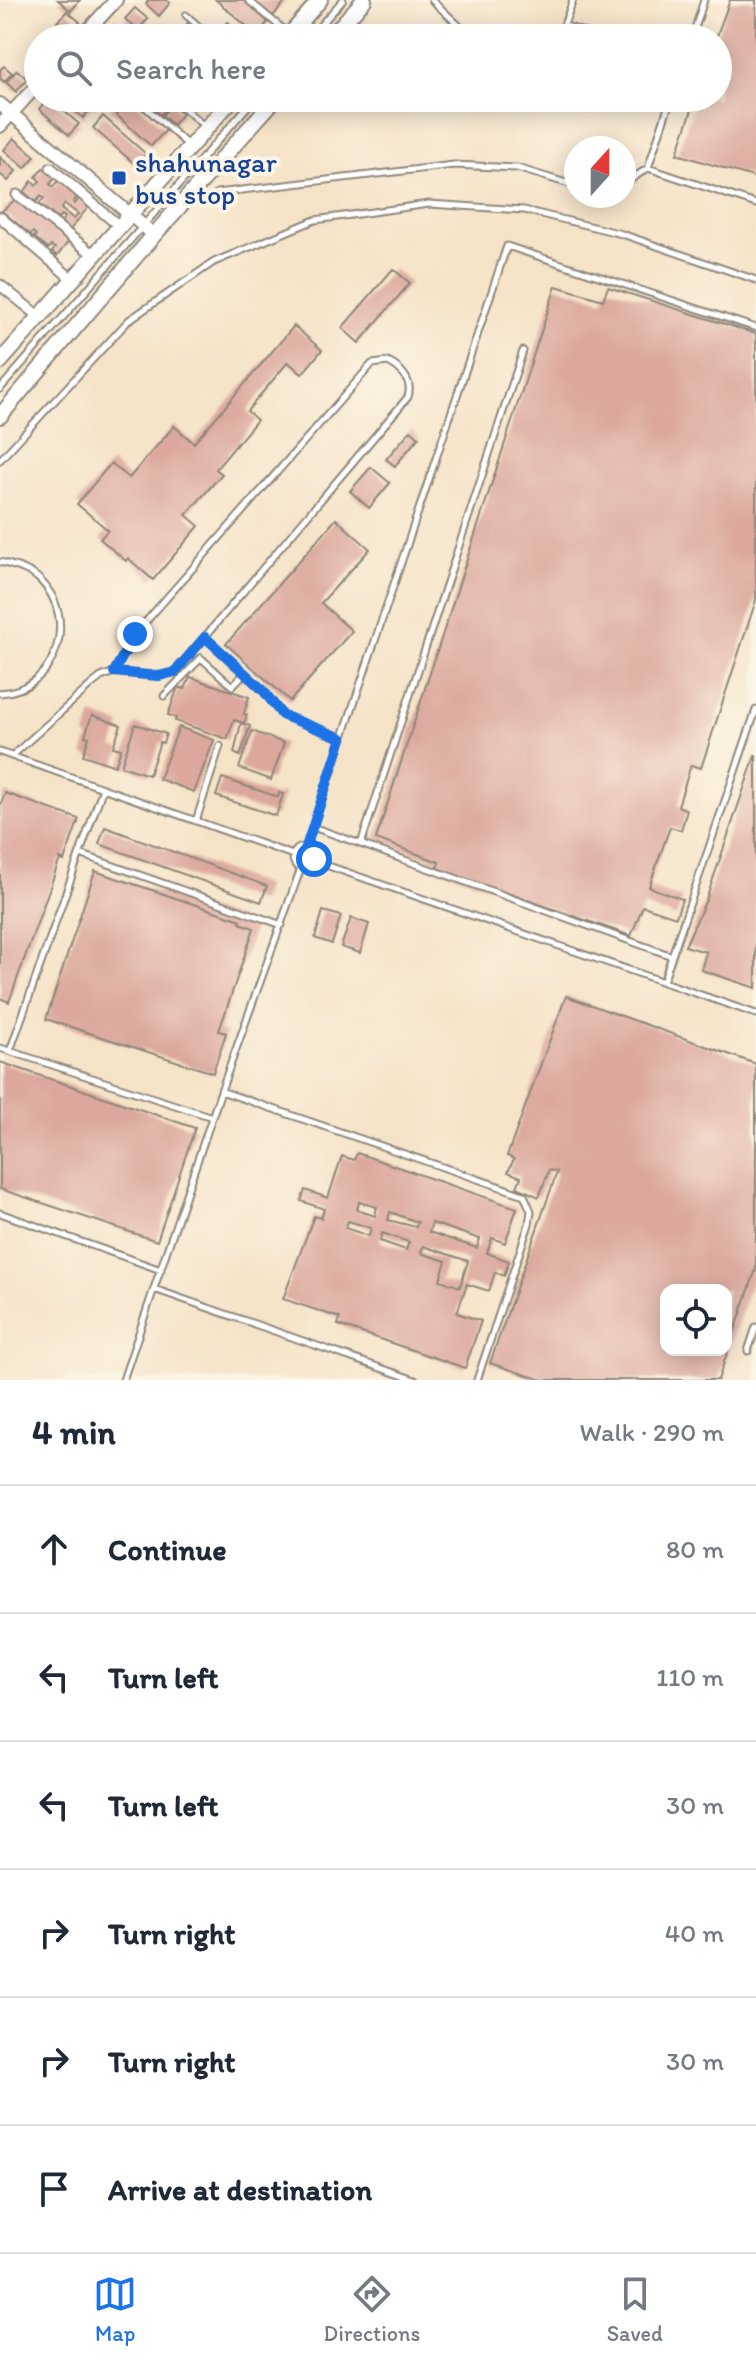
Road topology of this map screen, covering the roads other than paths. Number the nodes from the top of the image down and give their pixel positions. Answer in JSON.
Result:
{"nodes":[{"id":1,"x":248,"y":0,"type":"edge"},
{"id":2,"x":320,"y":0,"type":"edge"},
{"id":3,"x":343,"y":0,"type":"edge"},
{"id":4,"x":364,"y":0,"type":"edge"},
{"id":5,"x":432,"y":0,"type":"edge"},
{"id":6,"x":573,"y":0,"type":"edge"},
{"id":7,"x":704,"y":0,"type":"edge"},
{"id":8,"x":111,"y":2,"type":"edge"},
{"id":9,"x":186,"y":15,"type":"dead end"},
{"id":10,"x":93,"y":24,"type":"edge"},
{"id":11,"x":196,"y":24,"type":"edge"},
{"id":12,"x":275,"y":24,"type":"edge"},
{"id":13,"x":299,"y":24,"type":"edge"},
{"id":14,"x":322,"y":24,"type":"edge"},
{"id":15,"x":343,"y":24,"type":"edge"},
{"id":16,"x":457,"y":24,"type":"edge"},
{"id":17,"x":564,"y":24,"type":"edge"},
{"id":18,"x":696,"y":24,"type":"edge"},
{"id":19,"x":24,"y":100,"type":"edge"},
{"id":20,"x":0,"y":104,"type":"edge"},
{"id":21,"x":150,"y":112,"type":"edge"},
{"id":22,"x":188,"y":112,"type":"edge"},
{"id":23,"x":220,"y":112,"type":"edge"},
{"id":24,"x":244,"y":112,"type":"edge"},
{"id":25,"x":263,"y":112,"type":"edge"},
{"id":26,"x":666,"y":112,"type":"edge"},
{"id":27,"x":12,"y":113,"type":"junction"},
{"id":28,"x":0,"y":126,"type":"edge"},
{"id":29,"x":206,"y":128,"type":"junction"},
{"id":30,"x":189,"y":147,"type":"junction"},
{"id":31,"x":51,"y":168,"type":"dead end"},
{"id":32,"x":648,"y":168,"type":"junction"},
{"id":33,"x":636,"y":176,"type":"edge"},
{"id":34,"x":564,"y":182,"type":"edge"},
{"id":35,"x":217,"y":193,"type":"dead end"},
{"id":36,"x":17,"y":195,"type":"dead end"},
{"id":37,"x":756,"y":204,"type":"edge"},
{"id":38,"x":130,"y":214,"type":"junction"},
{"id":39,"x":0,"y":217,"type":"edge"},
{"id":40,"x":119,"y":226,"type":"junction"},
{"id":41,"x":149,"y":230,"type":"junction"},
{"id":42,"x":94,"y":255,"type":"junction"},
{"id":43,"x":72,"y":279,"type":"junction"},
{"id":44,"x":756,"y":280,"type":"edge"},
{"id":45,"x":0,"y":285,"type":"edge"},
{"id":46,"x":40,"y":317,"type":"junction"},
{"id":47,"x":756,"y":328,"type":"edge"},
{"id":48,"x":523,"y":351,"type":"dead end"},
{"id":49,"x":2,"y":355,"type":"edge"},
{"id":50,"x":0,"y":389,"type":"edge"},
{"id":51,"x":0,"y":416,"type":"edge"},
{"id":52,"x":0,"y":460,"type":"edge"},
{"id":53,"x":0,"y":562,"type":"edge"},
{"id":54,"x":205,"y":637,"type":"junction"},
{"id":55,"x":114,"y":672,"type":"junction"},
{"id":56,"x":245,"y":673,"type":"junction"},
{"id":57,"x":0,"y":693,"type":"edge"},
{"id":58,"x":164,"y":696,"type":"dead end"},
{"id":59,"x":756,"y":710,"type":"edge"},
{"id":60,"x":342,"y":738,"type":"junction"},
{"id":61,"x":220,"y":746,"type":"dead end"},
{"id":62,"x":0,"y":752,"type":"edge"},
{"id":63,"x":12,"y":756,"type":"junction"},
{"id":64,"x":103,"y":788,"type":"junction"},
{"id":65,"x":196,"y":821,"type":"junction"},
{"id":66,"x":313,"y":827,"type":"junction"},
{"id":67,"x":361,"y":844,"type":"junction"},
{"id":68,"x":306,"y":847,"type":"junction"},
{"id":69,"x":80,"y":854,"type":"junction"},
{"id":70,"x":293,"y":855,"type":"junction"},
{"id":71,"x":314,"y":861,"type":"junction"},
{"id":72,"x":301,"y":868,"type":"junction"},
{"id":73,"x":282,"y":925,"type":"junction"},
{"id":74,"x":672,"y":956,"type":"junction"},
{"id":75,"x":663,"y":982,"type":"junction"},
{"id":76,"x":756,"y":1014,"type":"edge"},
{"id":77,"x":0,"y":1048,"type":"edge"},
{"id":78,"x":10,"y":1051,"type":"junction"},
{"id":79,"x":221,"y":1091,"type":"junction"},
{"id":80,"x":212,"y":1117,"type":"junction"},
{"id":81,"x":0,"y":1213,"type":"edge"},
{"id":82,"x":161,"y":1270,"type":"junction"},
{"id":83,"x":154,"y":1289,"type":"junction"},
{"id":84,"x":756,"y":1327,"type":"edge"},
{"id":85,"x":748,"y":1351,"type":"dead end"},
{"id":86,"x":123,"y":1380,"type":"edge"},
{"id":87,"x":415,"y":1380,"type":"edge"},
{"id":88,"x":477,"y":1380,"type":"edge"}],
"edges":[{"from":1,"to":12,"type":"lane"},
{"from":2,"to":13,"type":"main road"},
{"from":3,"to":14,"type":"lane"},
{"from":4,"to":15,"type":"main road"},
{"from":5,"to":16,"type":"lane"},
{"from":6,"to":17,"type":"lane"},
{"from":7,"to":18,"type":"lane"},
{"from":8,"to":10,"type":"street"},
{"from":9,"to":11,"type":"lane"},
{"from":19,"to":27,"type":"street"},
{"from":20,"to":27,"type":"street"},
{"from":21,"to":30,"type":"lane"},
{"from":22,"to":29,"type":"lane"},
{"from":23,"to":29,"type":"main road"},
{"from":24,"to":41,"type":"lane"},
{"from":25,"to":41,"type":"main road"},
{"from":26,"to":32,"type":"lane"},
{"from":27,"to":28,"type":"street"},
{"from":27,"to":38,"type":"street"},
{"from":29,"to":30,"type":"main road"},
{"from":30,"to":38,"type":"main road"},
{"from":31,"to":40,"type":"street"},
{"from":32,"to":33,"type":"lane"},
{"from":32,"to":37,"type":"lane"},
{"from":34,"to":35,"type":"lane"},
{"from":36,"to":42,"type":"street"},
{"from":38,"to":40,"type":"main road"},
{"from":38,"to":41,"type":"street"},
{"from":39,"to":43,"type":"street"},
{"from":40,"to":42,"type":"main road"},
{"from":41,"to":50,"type":"lane"},
{"from":41,"to":51,"type":"main road"},
{"from":42,"to":43,"type":"main road"},
{"from":43,"to":46,"type":"main road"},
{"from":44,"to":52,"type":"lane"},
{"from":45,"to":46,"type":"street"},
{"from":46,"to":49,"type":"main road"},
{"from":47,"to":60,"type":"lane"},
{"from":48,"to":67,"type":"lane"},
{"from":53,"to":57,"type":"lane"},
{"from":54,"to":55,"type":"lane"},
{"from":54,"to":55,"type":"lane"},
{"from":54,"to":56,"type":"lane"},
{"from":55,"to":63,"type":"lane"},
{"from":56,"to":58,"type":"lane"},
{"from":56,"to":60,"type":"lane"},
{"from":59,"to":74,"type":"lane"},
{"from":60,"to":66,"type":"lane"},
{"from":61,"to":65,"type":"lane"},
{"from":62,"to":63,"type":"lane"},
{"from":63,"to":64,"type":"lane"},
{"from":64,"to":65,"type":"lane"},
{"from":64,"to":69,"type":"lane"},
{"from":65,"to":70,"type":"lane"},
{"from":66,"to":67,"type":"lane"},
{"from":66,"to":68,"type":"lane"},
{"from":67,"to":74,"type":"lane"},
{"from":68,"to":70,"type":"lane"},
{"from":68,"to":71,"type":"lane"},
{"from":69,"to":73,"type":"lane"},
{"from":69,"to":78,"type":"lane"},
{"from":70,"to":72,"type":"lane"},
{"from":71,"to":72,"type":"lane"},
{"from":71,"to":75,"type":"lane"},
{"from":72,"to":73,"type":"lane"},
{"from":73,"to":79,"type":"lane"},
{"from":74,"to":75,"type":"lane"},
{"from":75,"to":76,"type":"lane"},
{"from":77,"to":78,"type":"lane"},
{"from":78,"to":80,"type":"lane"},
{"from":79,"to":80,"type":"lane"},
{"from":79,"to":88,"type":"lane"},
{"from":80,"to":82,"type":"lane"},
{"from":81,"to":82,"type":"lane"},
{"from":82,"to":83,"type":"lane"},
{"from":83,"to":86,"type":"lane"},
{"from":83,"to":87,"type":"lane"},
{"from":84,"to":85,"type":"lane"}]}
